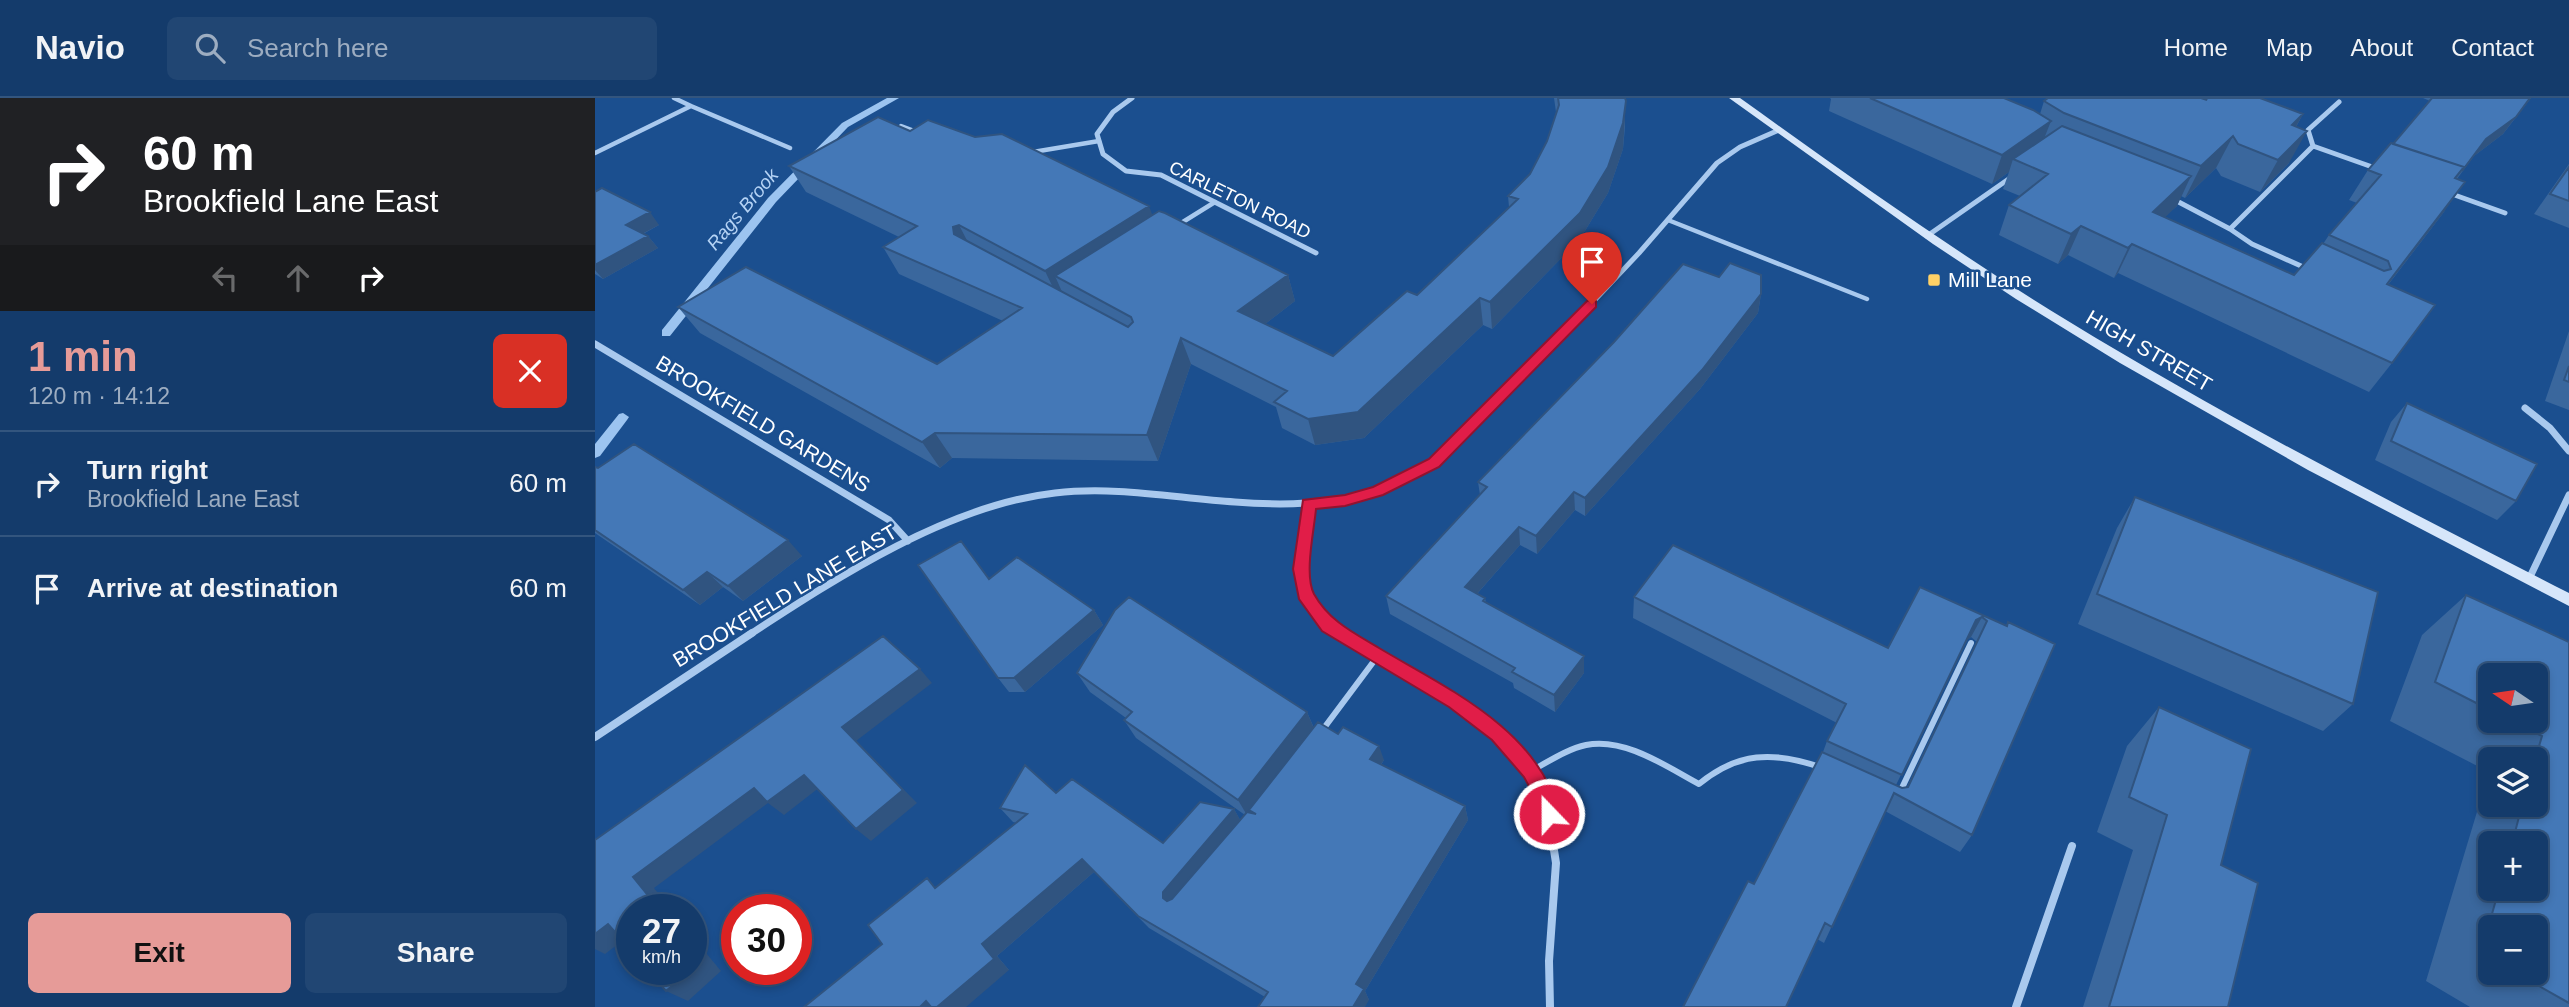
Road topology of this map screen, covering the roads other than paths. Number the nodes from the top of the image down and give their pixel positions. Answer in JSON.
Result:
{"nodes":[{"id":1,"x":674,"y":98,"type":"edge"},
{"id":2,"x":1132,"y":98,"type":"edge"},
{"id":3,"x":1734,"y":98,"type":"edge"},
{"id":4,"x":2339,"y":102,"type":"dead end"},
{"id":5,"x":691,"y":106,"type":"junction"},
{"id":6,"x":901,"y":126,"type":"edge"},
{"id":7,"x":1779,"y":130,"type":"junction"},
{"id":8,"x":926,"y":135,"type":"edge"},
{"id":9,"x":1100,"y":141,"type":"junction"},
{"id":10,"x":2313,"y":146,"type":"junction"},
{"id":11,"x":790,"y":148,"type":"dead end"},
{"id":12,"x":1031,"y":152,"type":"edge"},
{"id":13,"x":595,"y":153,"type":"edge"},
{"id":14,"x":2018,"y":172,"type":"edge"},
{"id":15,"x":2390,"y":173,"type":"edge"},
{"id":16,"x":2441,"y":191,"type":"edge"},
{"id":17,"x":2158,"y":193,"type":"edge"},
{"id":18,"x":1215,"y":202,"type":"junction"},
{"id":19,"x":2505,"y":213,"type":"dead end"},
{"id":20,"x":1668,"y":220,"type":"junction"},
{"id":21,"x":2230,"y":229,"type":"junction"},
{"id":22,"x":1170,"y":230,"type":"edge"},
{"id":23,"x":1927,"y":236,"type":"junction"},
{"id":24,"x":1316,"y":253,"type":"dead end"},
{"id":25,"x":2315,"y":273,"type":"edge"},
{"id":26,"x":1867,"y":299,"type":"dead end"},
{"id":27,"x":595,"y":344,"type":"edge"},
{"id":28,"x":2525,"y":408,"type":"dead end"},
{"id":29,"x":2569,"y":451,"type":"edge"},
{"id":30,"x":2569,"y":495,"type":"edge"},
{"id":31,"x":1309,"y":504,"type":"junction"},
{"id":32,"x":908,"y":541,"type":"junction"},
{"id":33,"x":2529,"y":579,"type":"junction"},
{"id":34,"x":2569,"y":600,"type":"edge"},
{"id":35,"x":1971,"y":643,"type":"edge"},
{"id":36,"x":1377,"y":657,"type":"junction"},
{"id":37,"x":595,"y":737,"type":"edge"},
{"id":38,"x":1317,"y":737,"type":"edge"},
{"id":39,"x":1827,"y":769,"type":"edge"},
{"id":40,"x":1531,"y":771,"type":"junction"},
{"id":41,"x":1895,"y":801,"type":"edge"},
{"id":42,"x":2072,"y":846,"type":"dead end"},
{"id":43,"x":1550,"y":1007,"type":"edge"},
{"id":44,"x":2016,"y":1007,"type":"edge"}],
"edges":[{"from":1,"to":5,"type":"lane"},
{"from":2,"to":9,"type":"street"},
{"from":3,"to":7,"type":"main road","name":"HIGH STREET"},
{"from":4,"to":10,"type":"street"},
{"from":5,"to":11,"type":"lane"},
{"from":5,"to":13,"type":"lane"},
{"from":6,"to":8,"type":"lane"},
{"from":7,"to":20,"type":"street","name":"BROOKFIELD LANE EAST"},
{"from":7,"to":23,"type":"main road","name":"HIGH STREET"},
{"from":9,"to":12,"type":"lane"},
{"from":9,"to":18,"type":"street","name":"CARLETON ROAD"},
{"from":10,"to":15,"type":"street"},
{"from":10,"to":21,"type":"street"},
{"from":14,"to":23,"type":"street"},
{"from":16,"to":19,"type":"street"},
{"from":17,"to":21,"type":"street"},
{"from":18,"to":22,"type":"lane"},
{"from":18,"to":24,"type":"street","name":"CARLETON ROAD"},
{"from":20,"to":26,"type":"lane"},
{"from":20,"to":31,"type":"street","name":"BROOKFIELD LANE EAST"},
{"from":21,"to":25,"type":"street"},
{"from":23,"to":33,"type":"main road","name":"HIGH STREET"},
{"from":27,"to":32,"type":"street","name":"BROOKFIELD GARDENS"},
{"from":28,"to":29,"type":"street"},
{"from":30,"to":33,"type":"street"},
{"from":31,"to":32,"type":"street","name":"BROOKFIELD LANE EAST"},
{"from":31,"to":36,"type":"street"},
{"from":32,"to":37,"type":"street","name":"BROOKFIELD LANE EAST"},
{"from":33,"to":34,"type":"main road","name":"HIGH STREET"},
{"from":35,"to":41,"type":"lane"},
{"from":36,"to":38,"type":"lane"},
{"from":36,"to":40,"type":"street"},
{"from":39,"to":40,"type":"lane"},
{"from":40,"to":43,"type":"street"},
{"from":42,"to":44,"type":"street"}]}
